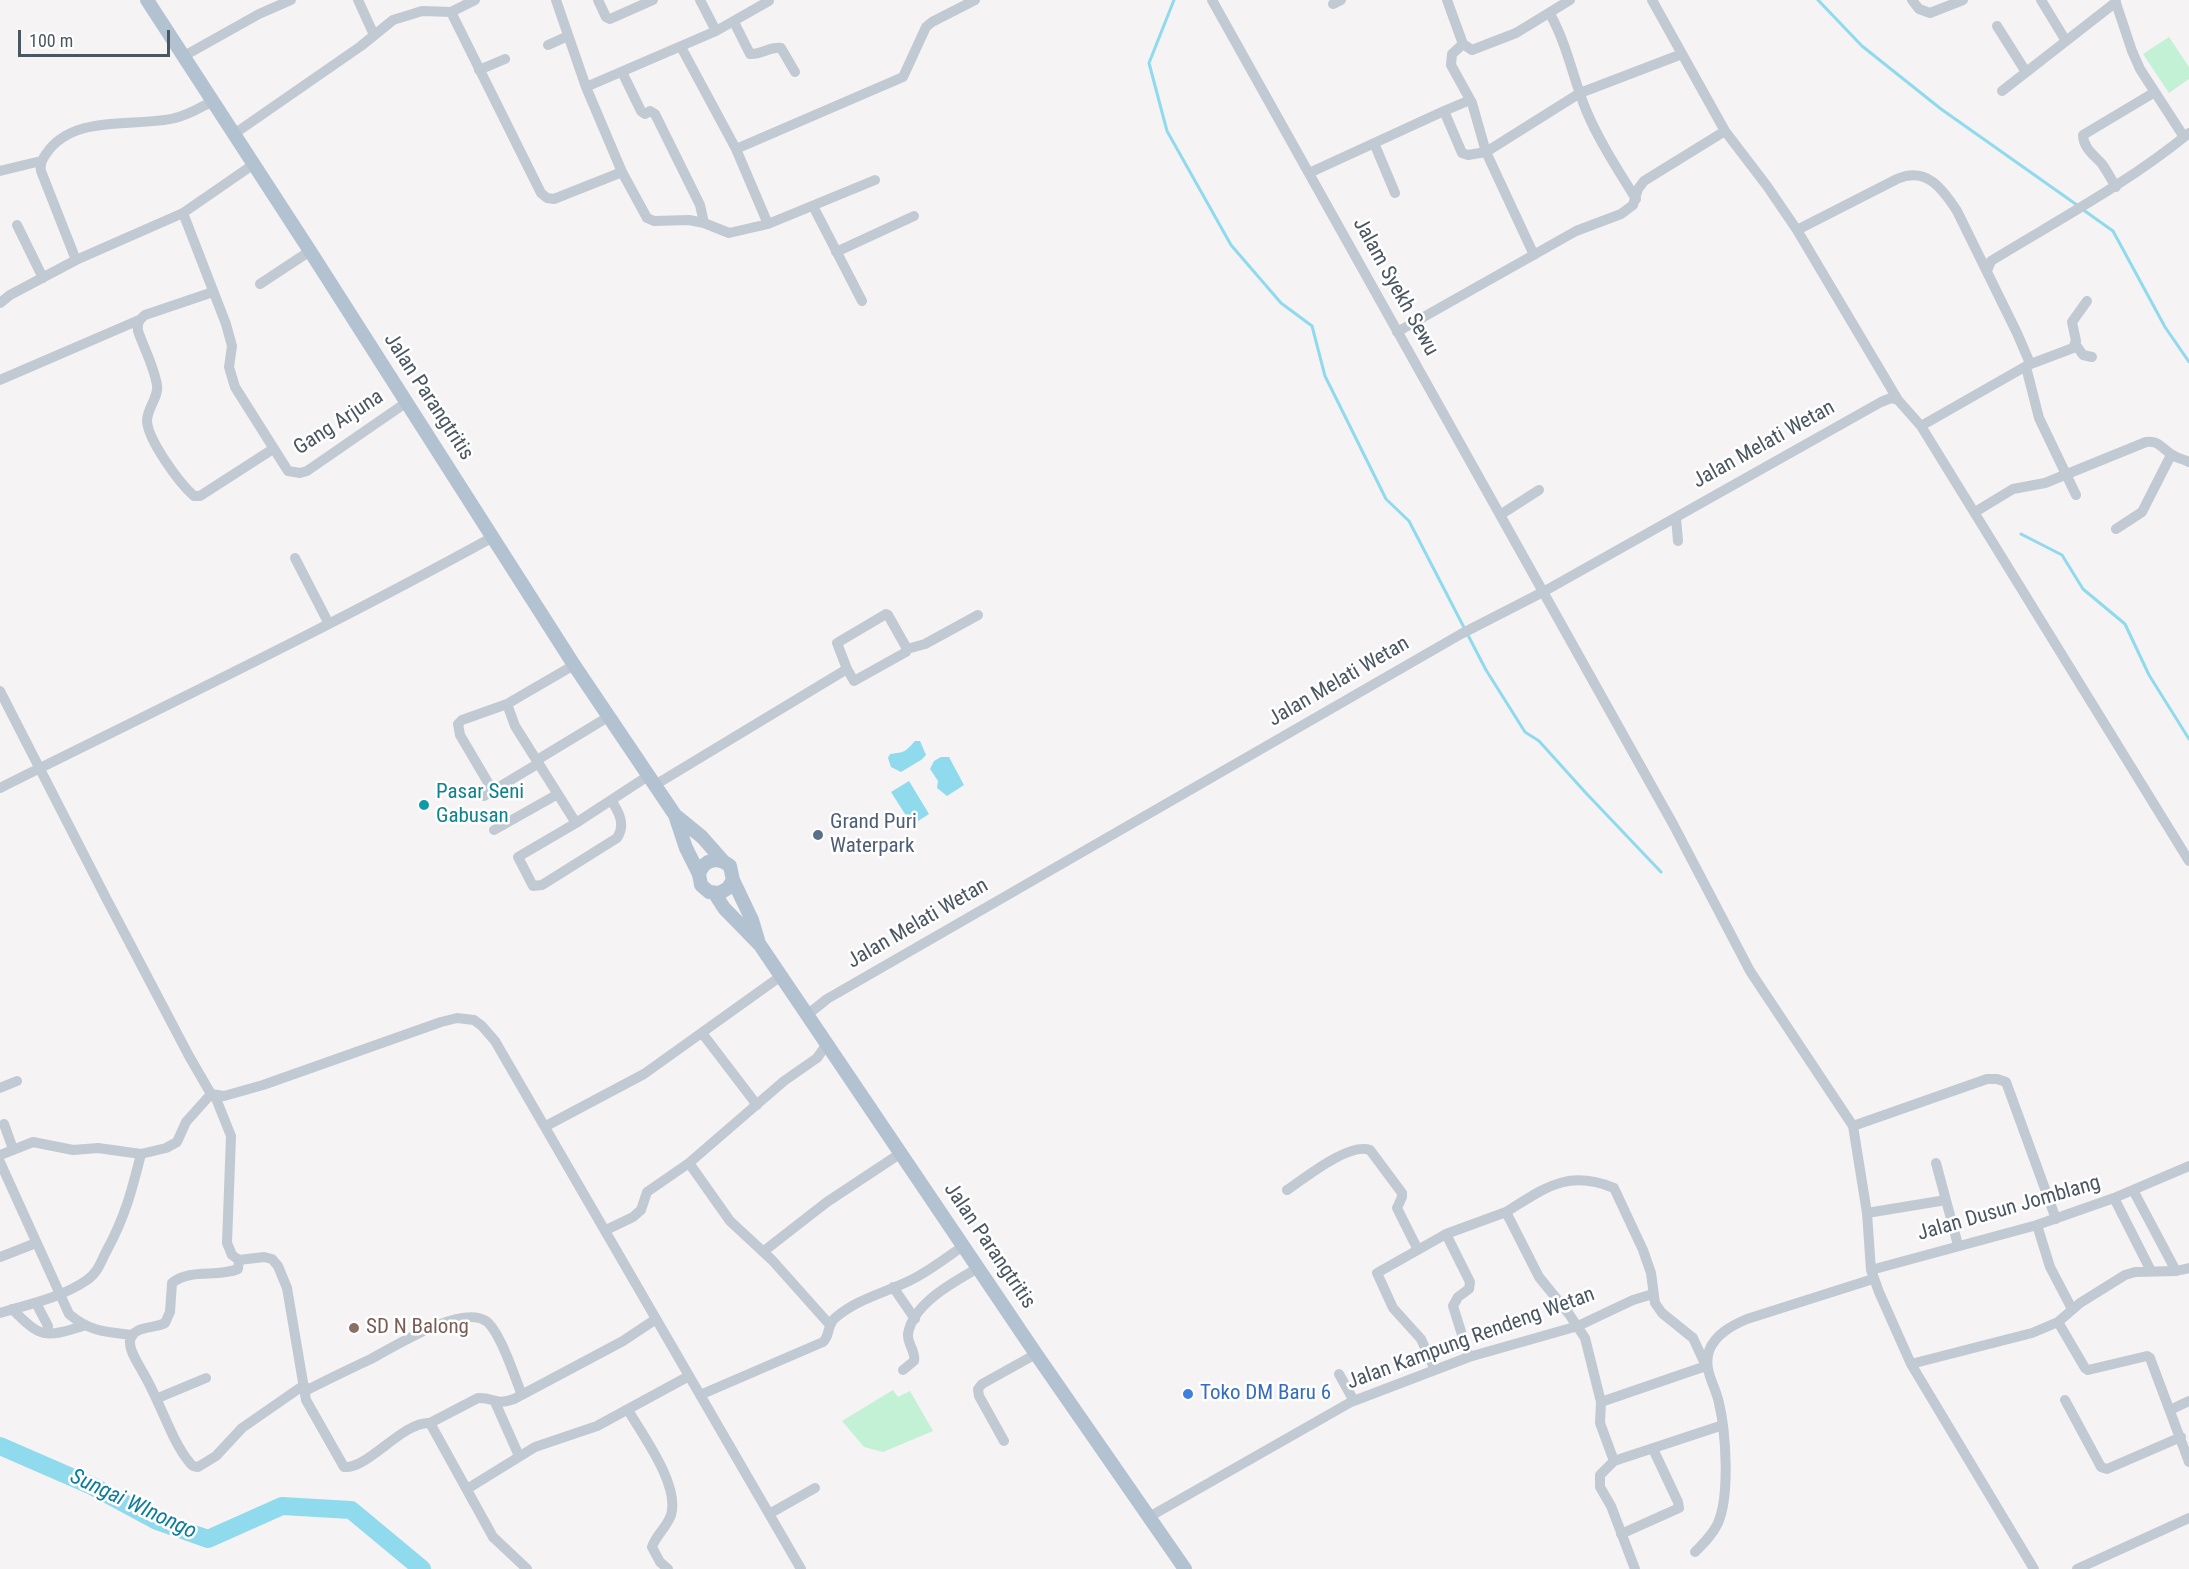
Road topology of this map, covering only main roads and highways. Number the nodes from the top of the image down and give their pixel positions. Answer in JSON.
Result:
{"nodes":[{"id":1,"x":147,"y":0,"type":"edge"},
{"id":2,"x":675,"y":815,"type":"junction"},
{"id":3,"x":724,"y":861,"type":"junction"},
{"id":4,"x":699,"y":874,"type":"junction"},
{"id":5,"x":733,"y":880,"type":"junction"},
{"id":6,"x":715,"y":894,"type":"junction"},
{"id":7,"x":760,"y":945,"type":"junction"},
{"id":8,"x":1185,"y":1569,"type":"edge"}],
"edges":[{"from":1,"to":2,"type":"main road","name":"Jalan Parangtritis"},
{"from":2,"to":3,"type":"main road","name":"Jalan Parangtritis"},
{"from":2,"to":4,"type":"main road","name":"Jalan Parangtritis"},
{"from":3,"to":4,"type":"main road"},
{"from":3,"to":5,"type":"main road"},
{"from":4,"to":6,"type":"main road"},
{"from":5,"to":6,"type":"main road"},
{"from":5,"to":7,"type":"main road","name":"Jalan Parangtritis"},
{"from":6,"to":7,"type":"main road","name":"Jalan Parangtritis"},
{"from":7,"to":8,"type":"main road","name":"Jalan Parangtritis"}]}
